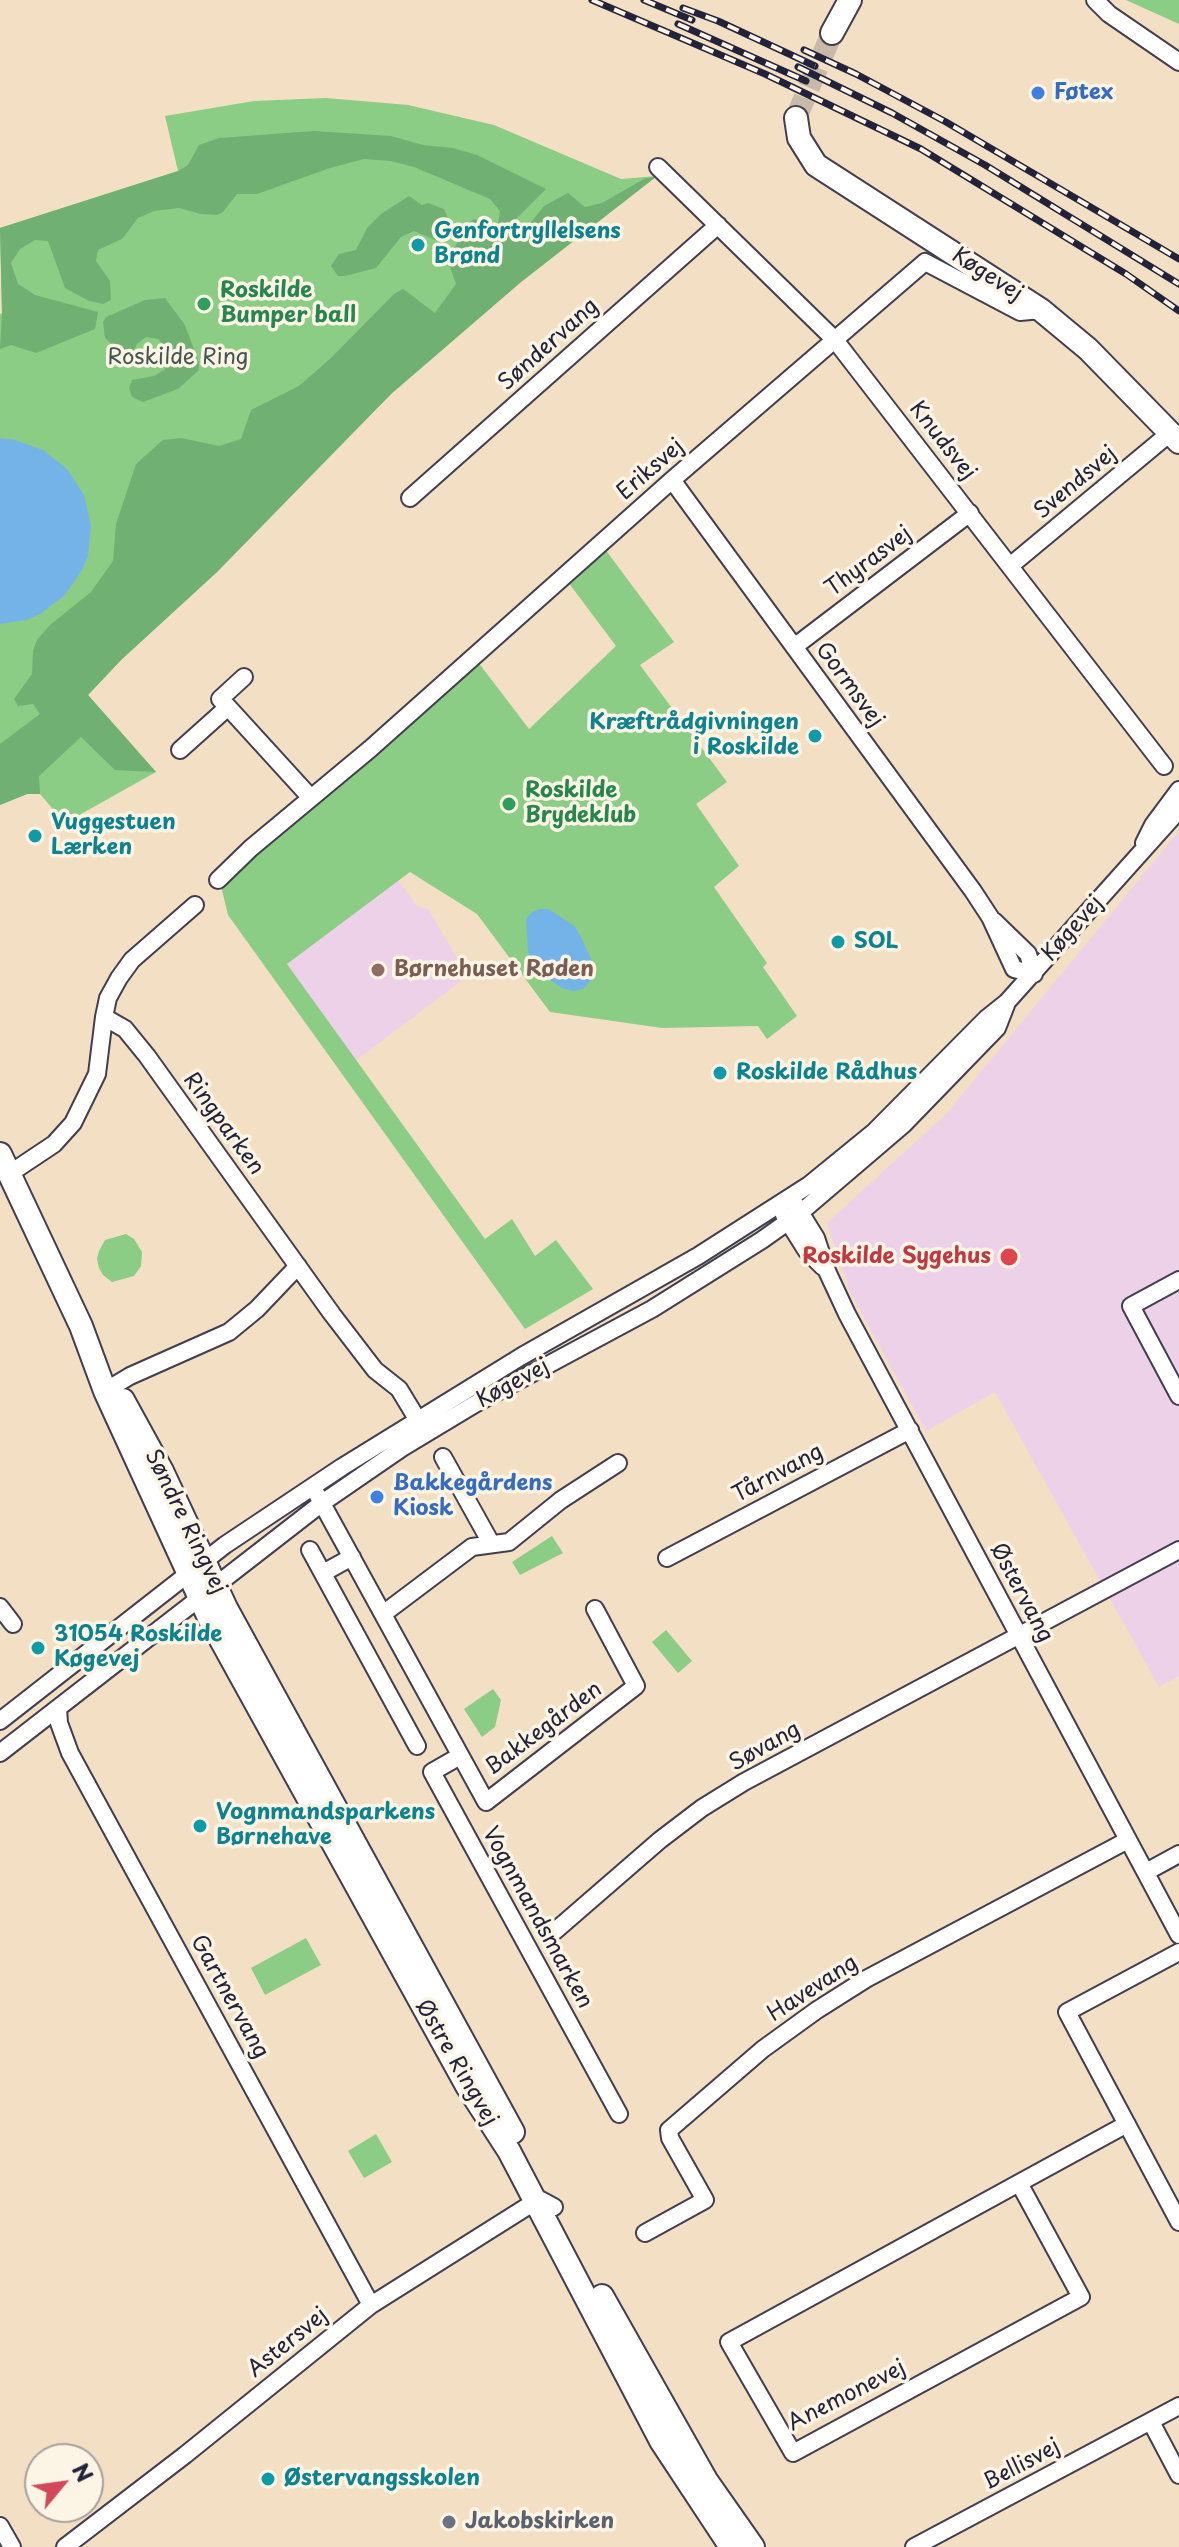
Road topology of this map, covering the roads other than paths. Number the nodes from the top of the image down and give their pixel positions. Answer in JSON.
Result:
{"nodes":[{"id":1,"x":850,"y":0,"type":"edge"},
{"id":2,"x":1095,"y":0,"type":"edge"},
{"id":3,"x":832,"y":33,"type":"tunnel mouth"},
{"id":4,"x":1177,"y":59,"type":"edge"},
{"id":5,"x":796,"y":118,"type":"tunnel mouth"},
{"id":6,"x":658,"y":167,"type":"dead end"},
{"id":7,"x":718,"y":225,"type":"junction"},
{"id":8,"x":1041,"y":310,"type":"junction"},
{"id":9,"x":835,"y":340,"type":"junction"},
{"id":10,"x":1175,"y":438,"type":"edge"},
{"id":11,"x":672,"y":480,"type":"junction"},
{"id":12,"x":410,"y":498,"type":"dead end"},
{"id":13,"x":970,"y":513,"type":"junction"},
{"id":14,"x":1010,"y":566,"type":"junction"},
{"id":15,"x":794,"y":647,"type":"junction"},
{"id":16,"x":244,"y":677,"type":"dead end"},
{"id":17,"x":228,"y":707,"type":"junction"},
{"id":18,"x":180,"y":750,"type":"dead end"},
{"id":19,"x":1164,"y":766,"type":"dead end"},
{"id":20,"x":1179,"y":790,"type":"edge"},
{"id":21,"x":311,"y":798,"type":"junction"},
{"id":22,"x":1174,"y":816,"type":"edge"},
{"id":23,"x":218,"y":880,"type":"dead end"},
{"id":24,"x":195,"y":905,"type":"dead end"},
{"id":25,"x":1034,"y":974,"type":"junction"},
{"id":26,"x":1007,"y":1002,"type":"junction"},
{"id":27,"x":104,"y":1017,"type":"junction"},
{"id":28,"x":4,"y":1164,"type":"edge"},
{"id":29,"x":784,"y":1202,"type":"junction"},
{"id":30,"x":794,"y":1217,"type":"junction"},
{"id":31,"x":298,"y":1266,"type":"junction"},
{"id":32,"x":1179,"y":1280,"type":"edge"},
{"id":33,"x":110,"y":1388,"type":"junction"},
{"id":34,"x":1179,"y":1396,"type":"edge"},
{"id":35,"x":422,"y":1426,"type":"junction"},
{"id":36,"x":910,"y":1430,"type":"junction"},
{"id":37,"x":443,"y":1457,"type":"dead end"},
{"id":38,"x":618,"y":1463,"type":"dead end"},
{"id":39,"x":313,"y":1486,"type":"junction"},
{"id":40,"x":322,"y":1503,"type":"junction"},
{"id":41,"x":491,"y":1543,"type":"junction"},
{"id":42,"x":310,"y":1550,"type":"dead end"},
{"id":43,"x":1179,"y":1550,"type":"edge"},
{"id":44,"x":352,"y":1557,"type":"junction"},
{"id":45,"x":667,"y":1558,"type":"dead end"},
{"id":46,"x":196,"y":1567,"type":"junction"},
{"id":47,"x":323,"y":1573,"type":"junction"},
{"id":48,"x":208,"y":1591,"type":"junction"},
{"id":49,"x":0,"y":1607,"type":"edge"},
{"id":50,"x":595,"y":1609,"type":"dead end"},
{"id":51,"x":383,"y":1614,"type":"junction"},
{"id":52,"x":13,"y":1624,"type":"dead end"},
{"id":53,"x":1019,"y":1635,"type":"junction"},
{"id":54,"x":58,"y":1708,"type":"junction"},
{"id":55,"x":287,"y":1719,"type":"joint"},
{"id":56,"x":0,"y":1721,"type":"edge"},
{"id":57,"x":417,"y":1746,"type":"dead end"},
{"id":58,"x":0,"y":1753,"type":"edge"},
{"id":59,"x":460,"y":1756,"type":"junction"},
{"id":60,"x":486,"y":1802,"type":"joint"},
{"id":61,"x":1128,"y":1840,"type":"junction"},
{"id":62,"x":1179,"y":1854,"type":"edge"},
{"id":63,"x":1146,"y":1872,"type":"junction"},
{"id":64,"x":555,"y":1931,"type":"dead end"},
{"id":65,"x":1179,"y":1935,"type":"edge"},
{"id":66,"x":1179,"y":1952,"type":"edge"},
{"id":67,"x":619,"y":2114,"type":"dead end"},
{"id":68,"x":1127,"y":2124,"type":"junction"},
{"id":69,"x":1019,"y":2183,"type":"junction"},
{"id":70,"x":545,"y":2204,"type":"junction"},
{"id":71,"x":1179,"y":2222,"type":"edge"},
{"id":72,"x":645,"y":2233,"type":"dead end"},
{"id":73,"x":371,"y":2305,"type":"junction"},
{"id":74,"x":1179,"y":2406,"type":"edge"},
{"id":75,"x":1151,"y":2422,"type":"junction"},
{"id":76,"x":1179,"y":2475,"type":"edge"},
{"id":77,"x":0,"y":2526,"type":"edge"},
{"id":78,"x":12,"y":2547,"type":"edge"},
{"id":79,"x":65,"y":2547,"type":"edge"},
{"id":80,"x":731,"y":2547,"type":"edge"},
{"id":81,"x":753,"y":2547,"type":"edge"},
{"id":82,"x":914,"y":2547,"type":"edge"}],
"edges":[{"from":1,"to":3,"type":"main road"},
{"from":2,"to":4,"type":"street"},
{"from":5,"to":8,"type":"main road","name":"Køgevej"},
{"from":6,"to":7,"type":"street","name":"Knudsvej"},
{"from":7,"to":9,"type":"street","name":"Knudsvej"},
{"from":7,"to":12,"type":"street","name":"Søndervang"},
{"from":8,"to":9,"type":"street","name":"Eriksvej"},
{"from":8,"to":10,"type":"main road","name":"Køgevej"},
{"from":9,"to":11,"type":"street","name":"Eriksvej"},
{"from":9,"to":13,"type":"street","name":"Knudsvej"},
{"from":10,"to":14,"type":"street","name":"Svendsvej"},
{"from":11,"to":15,"type":"street","name":"Gormsvej"},
{"from":11,"to":21,"type":"street","name":"Eriksvej"},
{"from":13,"to":14,"type":"street","name":"Knudsvej"},
{"from":13,"to":15,"type":"street","name":"Thyrasvej"},
{"from":14,"to":19,"type":"street","name":"Knudsvej"},
{"from":15,"to":25,"type":"street","name":"Gormsvej"},
{"from":16,"to":17,"type":"street"},
{"from":17,"to":18,"type":"street"},
{"from":17,"to":21,"type":"street"},
{"from":20,"to":22,"type":"street","name":"Køgevej"},
{"from":21,"to":23,"type":"street","name":"Eriksvej"},
{"from":22,"to":25,"type":"street","name":"Køgevej"},
{"from":24,"to":27,"type":"street"},
{"from":25,"to":26,"type":"street","name":"Køgevej"},
{"from":26,"to":29,"type":"street","name":"Køgevej"},
{"from":26,"to":30,"type":"street","name":"Køgevej"},
{"from":27,"to":28,"type":"street"},
{"from":27,"to":31,"type":"street","name":"Ringparken"},
{"from":28,"to":33,"type":"main road","name":"Søndre Ringvej"},
{"from":29,"to":30,"type":"street","name":"Østervang"},
{"from":29,"to":35,"type":"street","name":"Køgevej"},
{"from":30,"to":35,"type":"street","name":"Køgevej"},
{"from":30,"to":36,"type":"street","name":"Østervang"},
{"from":31,"to":33,"type":"street"},
{"from":31,"to":35,"type":"street","name":"Ringparken"},
{"from":32,"to":34,"type":"street"},
{"from":33,"to":46,"type":"main road","name":"Søndre Ringvej"},
{"from":35,"to":39,"type":"street","name":"Køgevej"},
{"from":35,"to":40,"type":"street","name":"Køgevej"},
{"from":36,"to":45,"type":"street","name":"Tårnvang"},
{"from":36,"to":53,"type":"street","name":"Østervang"},
{"from":37,"to":41,"type":"street"},
{"from":38,"to":41,"type":"street"},
{"from":39,"to":40,"type":"street","name":"Vognmandsmarken"},
{"from":39,"to":46,"type":"street","name":"Køgevej"},
{"from":40,"to":44,"type":"street","name":"Vognmandsmarken"},
{"from":40,"to":48,"type":"street","name":"Køgevej"},
{"from":41,"to":51,"type":"street"},
{"from":42,"to":47,"type":"street"},
{"from":43,"to":53,"type":"street","name":"Søvang"},
{"from":44,"to":47,"type":"street"},
{"from":44,"to":51,"type":"street","name":"Vognmandsmarken"},
{"from":46,"to":48,"type":"main road","name":"Østre Ringvej"},
{"from":46,"to":56,"type":"street","name":"Køgevej"},
{"from":47,"to":57,"type":"street"},
{"from":48,"to":54,"type":"street","name":"Køgevej"},
{"from":48,"to":55,"type":"main road","name":"Søndre Ringvej"},
{"from":48,"to":70,"type":"main road","name":"Østre Ringvej"},
{"from":49,"to":52,"type":"street"},
{"from":50,"to":60,"type":"street","name":"Bakkegården"},
{"from":51,"to":59,"type":"street","name":"Vognmandsmarken"},
{"from":53,"to":61,"type":"street","name":"Østervang"},
{"from":53,"to":64,"type":"street","name":"Søvang"},
{"from":54,"to":58,"type":"street","name":"Køgevej"},
{"from":54,"to":73,"type":"street","name":"Gartnervang"},
{"from":55,"to":70,"type":"main road","name":"Østre Ringvej"},
{"from":59,"to":60,"type":"street","name":"Vognmandsmarken"},
{"from":59,"to":67,"type":"street","name":"Vognmandsmarken"},
{"from":61,"to":63,"type":"street","name":"Østervang"},
{"from":61,"to":72,"type":"street","name":"Havevang"},
{"from":62,"to":63,"type":"street"},
{"from":63,"to":65,"type":"street","name":"Østervang"},
{"from":66,"to":68,"type":"street"},
{"from":68,"to":69,"type":"street","name":"Anemonevej"},
{"from":68,"to":71,"type":"street"},
{"from":69,"to":69,"type":"street","name":"Anemonevej"},
{"from":70,"to":73,"type":"street","name":"Astersvej"},
{"from":70,"to":80,"type":"main road","name":"Østre Ringvej"},
{"from":70,"to":81,"type":"main road","name":"Østre Ringvej"},
{"from":73,"to":79,"type":"street","name":"Astersvej"},
{"from":74,"to":75,"type":"street","name":"Bellisvej"},
{"from":75,"to":76,"type":"street"},
{"from":75,"to":82,"type":"street","name":"Bellisvej"},
{"from":77,"to":78,"type":"street"}]}
